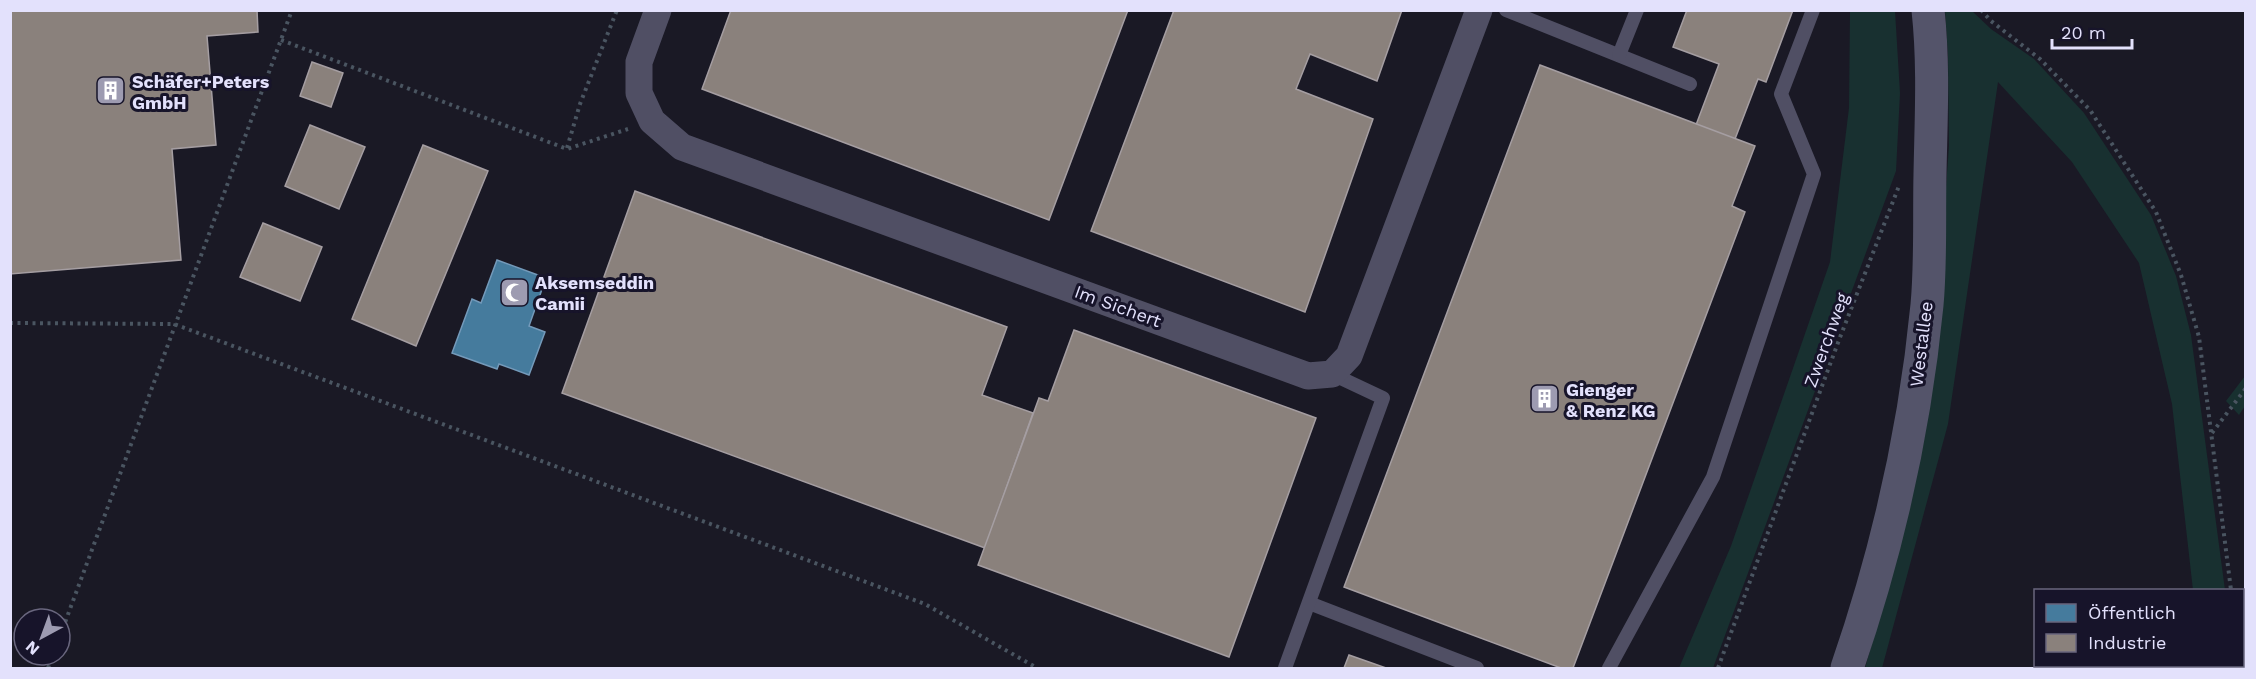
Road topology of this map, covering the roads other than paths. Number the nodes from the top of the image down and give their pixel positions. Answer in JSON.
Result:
{"nodes":[{"id":1,"x":658,"y":10,"type":"edge"},
{"id":2,"x":1479,"y":10,"type":"edge"},
{"id":3,"x":1506,"y":10,"type":"edge"},
{"id":4,"x":1637,"y":10,"type":"edge"},
{"id":5,"x":1813,"y":10,"type":"edge"},
{"id":6,"x":1928,"y":10,"type":"edge"},
{"id":7,"x":1618,"y":56,"type":"junction"},
{"id":8,"x":1690,"y":84,"type":"dead end"},
{"id":9,"x":1332,"y":374,"type":"junction"},
{"id":10,"x":1309,"y":603,"type":"junction"},
{"id":11,"x":1285,"y":669,"type":"edge"},
{"id":12,"x":1477,"y":669,"type":"edge"},
{"id":13,"x":1609,"y":669,"type":"edge"},
{"id":14,"x":1847,"y":669,"type":"edge"}],
"edges":[{"from":1,"to":9,"type":"street","name":"Im Sichert"},
{"from":2,"to":9,"type":"street"},
{"from":3,"to":7,"type":"lane"},
{"from":4,"to":7,"type":"lane"},
{"from":5,"to":13,"type":"lane"},
{"from":6,"to":14,"type":"main road","name":"Westallee"},
{"from":7,"to":8,"type":"lane"},
{"from":9,"to":10,"type":"lane"},
{"from":10,"to":11,"type":"lane"},
{"from":10,"to":12,"type":"lane"}]}
